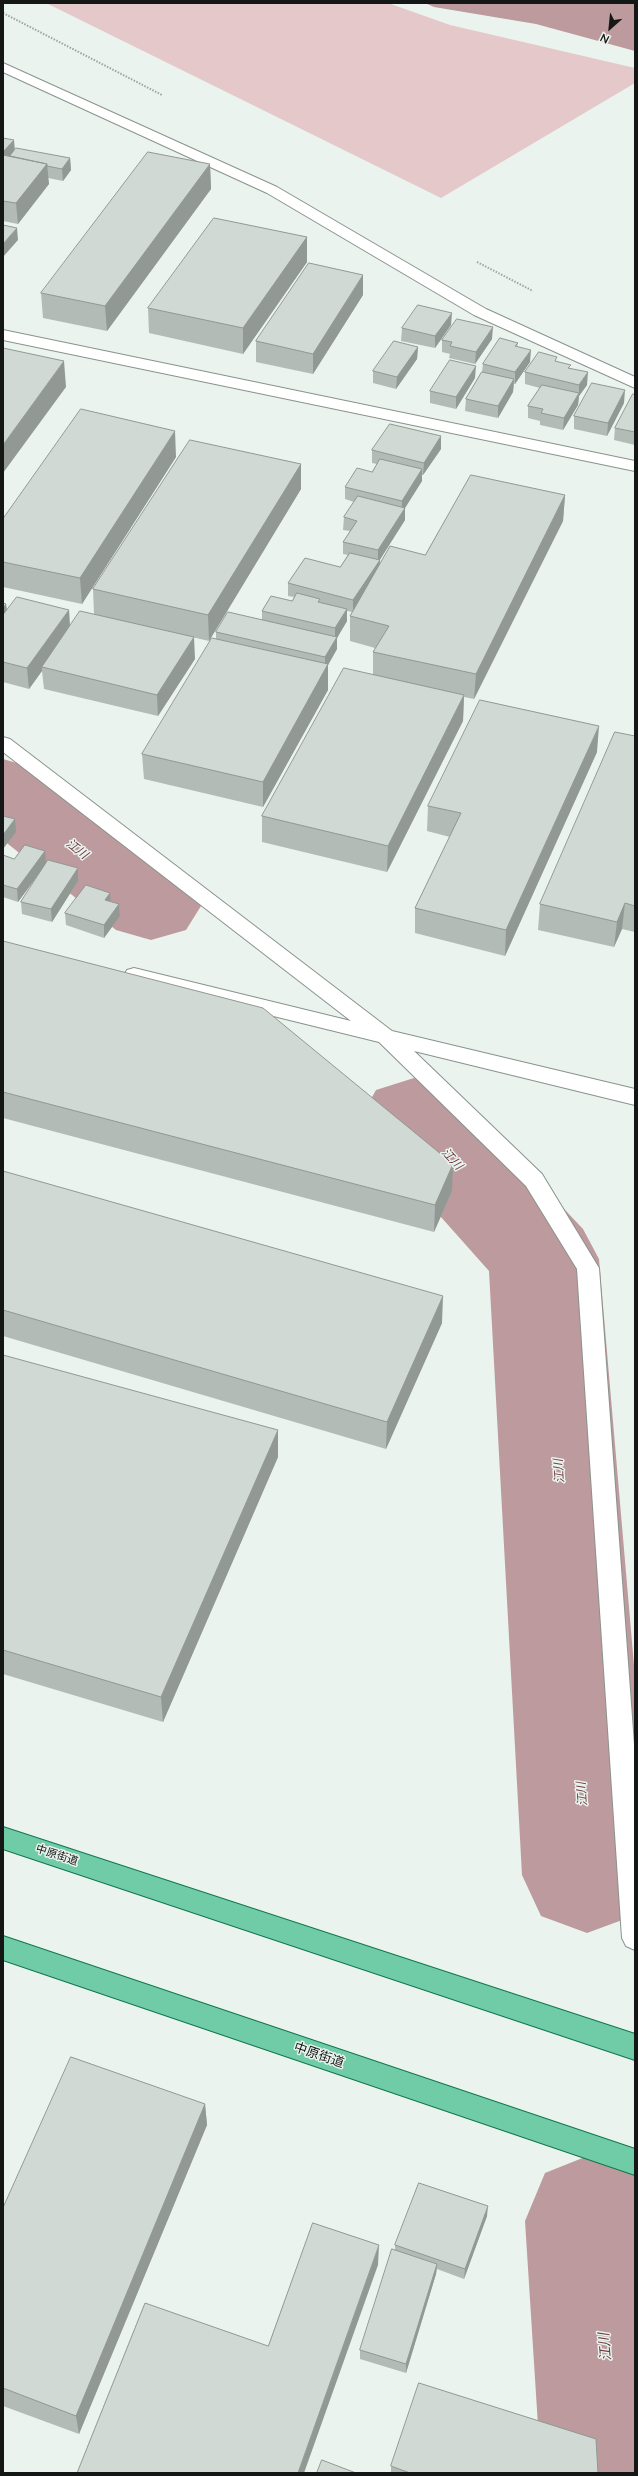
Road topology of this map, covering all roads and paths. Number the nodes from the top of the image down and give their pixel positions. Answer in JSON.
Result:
{"nodes":[{"id":1,"x":3,"y":67,"type":"edge"},
{"id":2,"x":3,"y":335,"type":"edge"},
{"id":3,"x":635,"y":383,"type":"edge"},
{"id":4,"x":635,"y":466,"type":"edge"},
{"id":5,"x":3,"y":743,"type":"edge"},
{"id":6,"x":118,"y":971,"type":"edge"},
{"id":7,"x":388,"y":1038,"type":"junction"},
{"id":8,"x":635,"y":1097,"type":"edge"},
{"id":9,"x":3,"y":1838,"type":"edge"},
{"id":10,"x":635,"y":1938,"type":"edge"},
{"id":11,"x":3,"y":1948,"type":"edge"},
{"id":12,"x":635,"y":2046,"type":"edge"},
{"id":13,"x":635,"y":2162,"type":"edge"}],
"edges":[{"from":1,"to":3,"type":"street"},
{"from":2,"to":4,"type":"street"},
{"from":5,"to":7,"type":"street"},
{"from":6,"to":7,"type":"street"},
{"from":7,"to":8,"type":"street"},
{"from":7,"to":10,"type":"street"},
{"from":9,"to":12,"type":"main road","name":"中原街道"},
{"from":11,"to":13,"type":"main road","name":"中原街道"}]}
